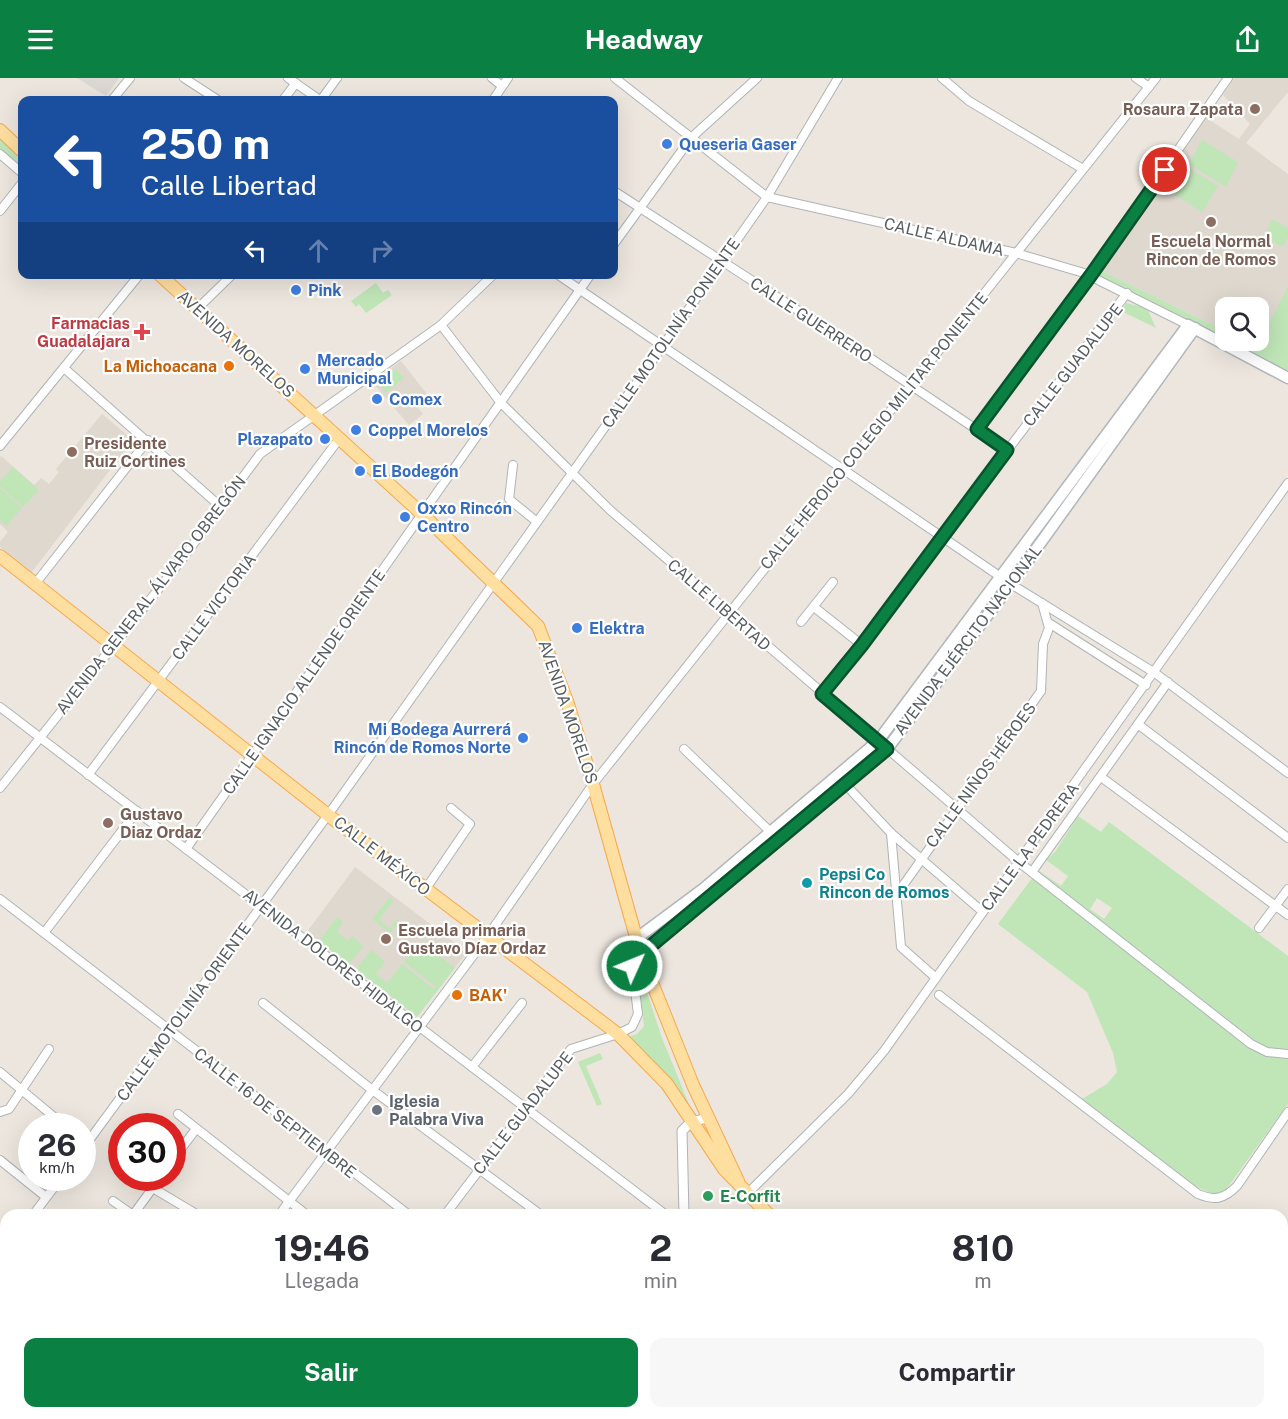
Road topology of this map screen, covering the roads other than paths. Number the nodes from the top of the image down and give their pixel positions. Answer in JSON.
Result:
{"nodes":[{"id":1,"x":130,"y":78,"type":"edge"},
{"id":2,"x":184,"y":78,"type":"edge"},
{"id":3,"x":288,"y":78,"type":"edge"},
{"id":4,"x":337,"y":78,"type":"edge"},
{"id":5,"x":492,"y":78,"type":"edge"},
{"id":6,"x":508,"y":78,"type":"edge"},
{"id":7,"x":615,"y":78,"type":"edge"},
{"id":8,"x":757,"y":78,"type":"edge"},
{"id":9,"x":838,"y":78,"type":"edge"},
{"id":10,"x":942,"y":78,"type":"edge"},
{"id":11,"x":1136,"y":78,"type":"edge"},
{"id":12,"x":1156,"y":78,"type":"edge"},
{"id":13,"x":1215,"y":78,"type":"edge"},
{"id":14,"x":1226,"y":81,"type":"edge"},
{"id":15,"x":296,"y":83,"type":"junction"},
{"id":16,"x":502,"y":86,"type":"junction"},
{"id":17,"x":1149,"y":87,"type":"junction"},
{"id":18,"x":115,"y":96,"type":"edge"},
{"id":19,"x":212,"y":96,"type":"edge"},
{"id":20,"x":286,"y":96,"type":"edge"},
{"id":21,"x":315,"y":96,"type":"edge"},
{"id":22,"x":324,"y":96,"type":"edge"},
{"id":23,"x":496,"y":96,"type":"edge"},
{"id":24,"x":0,"y":130,"type":"edge"},
{"id":25,"x":691,"y":138,"type":"junction"},
{"id":26,"x":18,"y":147,"type":"edge"},
{"id":27,"x":0,"y":154,"type":"edge"},
{"id":28,"x":1083,"y":169,"type":"junction"},
{"id":29,"x":18,"y":170,"type":"edge"},
{"id":30,"x":18,"y":188,"type":"edge"},
{"id":31,"x":618,"y":194,"type":"edge"},
{"id":32,"x":767,"y":197,"type":"junction"},
{"id":33,"x":640,"y":208,"type":"junction"},
{"id":34,"x":0,"y":211,"type":"edge"},
{"id":35,"x":618,"y":238,"type":"edge"},
{"id":36,"x":1016,"y":253,"type":"junction"},
{"id":37,"x":722,"y":261,"type":"junction"},
{"id":38,"x":1091,"y":275,"type":"junction"},
{"id":39,"x":136,"y":279,"type":"edge"},
{"id":40,"x":164,"y":279,"type":"edge"},
{"id":41,"x":227,"y":279,"type":"edge"},
{"id":42,"x":490,"y":279,"type":"edge"},
{"id":43,"x":564,"y":279,"type":"edge"},
{"id":44,"x":587,"y":279,"type":"edge"},
{"id":45,"x":579,"y":290,"type":"junction"},
{"id":46,"x":1127,"y":294,"type":"junction"},
{"id":47,"x":197,"y":309,"type":"junction"},
{"id":48,"x":441,"y":325,"type":"junction"},
{"id":49,"x":1191,"y":327,"type":"junction"},
{"id":50,"x":662,"y":347,"type":"junction"},
{"id":51,"x":64,"y":368,"type":"junction"},
{"id":52,"x":1288,"y":378,"type":"edge"},
{"id":53,"x":910,"y":386,"type":"junction"},
{"id":54,"x":501,"y":402,"type":"junction"},
{"id":55,"x":315,"y":417,"type":"junction"},
{"id":56,"x":977,"y":429,"type":"junction"},
{"id":57,"x":339,"y":439,"type":"junction"},
{"id":58,"x":148,"y":440,"type":"junction"},
{"id":59,"x":0,"y":446,"type":"edge"},
{"id":60,"x":1007,"y":450,"type":"junction"},
{"id":61,"x":513,"y":465,"type":"dead end"},
{"id":62,"x":842,"y":470,"type":"junction"},
{"id":63,"x":573,"y":471,"type":"junction"},
{"id":64,"x":1288,"y":483,"type":"edge"},
{"id":65,"x":221,"y":507,"type":"junction"},
{"id":66,"x":422,"y":514,"type":"junction"},
{"id":67,"x":537,"y":522,"type":"junction"},
{"id":68,"x":943,"y":537,"type":"junction"},
{"id":69,"x":0,"y":556,"type":"edge"},
{"id":70,"x":1001,"y":577,"type":"junction"},
{"id":71,"x":494,"y":582,"type":"junction"},
{"id":72,"x":833,"y":582,"type":"dead end"},
{"id":73,"x":35,"y":584,"type":"junction"},
{"id":74,"x":1011,"y":584,"type":"junction"},
{"id":75,"x":1042,"y":603,"type":"junction"},
{"id":76,"x":814,"y":607,"type":"junction"},
{"id":77,"x":728,"y":614,"type":"junction"},
{"id":78,"x":801,"y":622,"type":"dead end"},
{"id":79,"x":1049,"y":623,"type":"junction"},
{"id":80,"x":862,"y":645,"type":"junction"},
{"id":81,"x":1112,"y":645,"type":"junction"},
{"id":82,"x":114,"y":647,"type":"junction"},
{"id":83,"x":1101,"y":656,"type":"junction"},
{"id":84,"x":1155,"y":673,"type":"junction"},
{"id":85,"x":158,"y":682,"type":"junction"},
{"id":86,"x":1168,"y":682,"type":"junction"},
{"id":87,"x":1146,"y":685,"type":"junction"},
{"id":88,"x":822,"y":694,"type":"junction"},
{"id":89,"x":0,"y":707,"type":"edge"},
{"id":90,"x":1139,"y":725,"type":"junction"},
{"id":91,"x":40,"y":738,"type":"junction"},
{"id":92,"x":878,"y":741,"type":"junction"},
{"id":93,"x":684,"y":749,"type":"dead end"},
{"id":94,"x":887,"y":749,"type":"junction"},
{"id":95,"x":252,"y":755,"type":"junction"},
{"id":96,"x":1288,"y":773,"type":"edge"},
{"id":97,"x":88,"y":775,"type":"junction"},
{"id":98,"x":1101,"y":777,"type":"junction"},
{"id":99,"x":593,"y":784,"type":"junction"},
{"id":100,"x":845,"y":784,"type":"junction"},
{"id":101,"x":0,"y":788,"type":"edge"},
{"id":102,"x":451,"y":808,"type":"dead end"},
{"id":103,"x":957,"y":810,"type":"junction"},
{"id":104,"x":136,"y":812,"type":"junction"},
{"id":105,"x":328,"y":815,"type":"junction"},
{"id":106,"x":770,"y":831,"type":"junction"},
{"id":107,"x":891,"y":833,"type":"junction"},
{"id":108,"x":1288,"y":838,"type":"edge"},
{"id":109,"x":779,"y":840,"type":"junction"},
{"id":110,"x":186,"y":849,"type":"junction"},
{"id":111,"x":921,"y":859,"type":"junction"},
{"id":112,"x":1020,"y":863,"type":"junction"},
{"id":113,"x":1032,"y":872,"type":"junction"},
{"id":114,"x":1288,"y":889,"type":"edge"},
{"id":115,"x":426,"y":890,"type":"junction"},
{"id":116,"x":706,"y":893,"type":"junction"},
{"id":117,"x":897,"y":894,"type":"junction"},
{"id":118,"x":0,"y":899,"type":"edge"},
{"id":119,"x":262,"y":905,"type":"junction"},
{"id":120,"x":1275,"y":906,"type":"junction"},
{"id":121,"x":983,"y":912,"type":"junction"},
{"id":122,"x":1288,"y":915,"type":"edge"},
{"id":123,"x":1259,"y":928,"type":"dead end"},
{"id":124,"x":44,"y":933,"type":"junction"},
{"id":125,"x":487,"y":937,"type":"junction"},
{"id":126,"x":637,"y":938,"type":"junction"},
{"id":127,"x":641,"y":955,"type":"junction"},
{"id":128,"x":936,"y":978,"type":"junction"},
{"id":129,"x":939,"y":995,"type":"dead end"},
{"id":130,"x":263,"y":1003,"type":"dead end"},
{"id":131,"x":522,"y":1003,"type":"dead end"},
{"id":132,"x":418,"y":1026,"type":"junction"},
{"id":133,"x":170,"y":1031,"type":"junction"},
{"id":134,"x":618,"y":1034,"type":"junction"},
{"id":135,"x":49,"y":1049,"type":"dead end"},
{"id":136,"x":1288,"y":1054,"type":"edge"},
{"id":137,"x":472,"y":1067,"type":"junction"},
{"id":138,"x":0,"y":1072,"type":"edge"},
{"id":139,"x":20,"y":1088,"type":"junction"},
{"id":140,"x":371,"y":1089,"type":"junction"},
{"id":141,"x":525,"y":1107,"type":"junction"},
{"id":142,"x":1288,"y":1112,"type":"edge"},
{"id":143,"x":0,"y":1113,"type":"edge"},
{"id":144,"x":50,"y":1113,"type":"edge"},
{"id":145,"x":707,"y":1118,"type":"junction"},
{"id":146,"x":186,"y":1121,"type":"edge"},
{"id":147,"x":691,"y":1122,"type":"junction"},
{"id":148,"x":96,"y":1129,"type":"edge"},
{"id":149,"x":196,"y":1129,"type":"junction"},
{"id":150,"x":186,"y":1142,"type":"edge"},
{"id":151,"x":325,"y":1152,"type":"junction"},
{"id":152,"x":0,"y":1160,"type":"edge"},
{"id":153,"x":480,"y":1169,"type":"junction"},
{"id":154,"x":738,"y":1181,"type":"junction"},
{"id":155,"x":51,"y":1191,"type":"edge"},
{"id":156,"x":151,"y":1191,"type":"edge"},
{"id":157,"x":156,"y":1191,"type":"edge"},
{"id":158,"x":749,"y":1192,"type":"junction"},
{"id":159,"x":46,"y":1197,"type":"junction"},
{"id":160,"x":113,"y":1201,"type":"dead end"},
{"id":161,"x":289,"y":1202,"type":"junction"},
{"id":162,"x":37,"y":1209,"type":"edge"},
{"id":163,"x":124,"y":1209,"type":"edge"},
{"id":164,"x":137,"y":1209,"type":"edge"},
{"id":165,"x":187,"y":1209,"type":"edge"},
{"id":166,"x":284,"y":1209,"type":"edge"},
{"id":167,"x":299,"y":1209,"type":"edge"},
{"id":168,"x":401,"y":1209,"type":"edge"},
{"id":169,"x":450,"y":1209,"type":"edge"},
{"id":170,"x":533,"y":1209,"type":"edge"},
{"id":171,"x":658,"y":1209,"type":"edge"},
{"id":172,"x":684,"y":1209,"type":"edge"},
{"id":173,"x":761,"y":1209,"type":"edge"}],
"edges":[{"from":1,"to":18,"type":"street"},
{"from":2,"to":19,"type":"street"},
{"from":3,"to":15,"type":"street"},
{"from":4,"to":22,"type":"street"},
{"from":5,"to":16,"type":"street"},
{"from":6,"to":16,"type":"street"},
{"from":7,"to":25,"type":"street","name":"CALLE ALDAMA"},
{"from":8,"to":25,"type":"street"},
{"from":9,"to":32,"type":"street","name":"CALLE MOTOLINÍA PONIENTE"},
{"from":10,"to":28,"type":"street"},
{"from":11,"to":17,"type":"street"},
{"from":12,"to":17,"type":"street","name":"CALLE HEROICO COLEGIO MILITAR PONIENTE"},
{"from":13,"to":14,"type":"street"},
{"from":14,"to":38,"type":"street"},
{"from":15,"to":20,"type":"street"},
{"from":15,"to":21,"type":"street"},
{"from":16,"to":23,"type":"street"},
{"from":17,"to":28,"type":"street","name":"CALLE HEROICO COLEGIO MILITAR PONIENTE"},
{"from":24,"to":26,"type":"main road"},
{"from":25,"to":32,"type":"street","name":"CALLE ALDAMA"},
{"from":25,"to":33,"type":"street"},
{"from":27,"to":29,"type":"street"},
{"from":28,"to":36,"type":"street","name":"CALLE HEROICO COLEGIO MILITAR PONIENTE"},
{"from":30,"to":34,"type":"street"},
{"from":31,"to":33,"type":"street","name":"CALLE GUERRERO"},
{"from":32,"to":36,"type":"street","name":"CALLE ALDAMA"},
{"from":32,"to":37,"type":"street","name":"CALLE MOTOLINÍA PONIENTE"},
{"from":33,"to":35,"type":"street"},
{"from":33,"to":37,"type":"street","name":"CALLE GUERRERO"},
{"from":36,"to":38,"type":"street","name":"CALLE ALDAMA"},
{"from":36,"to":53,"type":"street","name":"CALLE HEROICO COLEGIO MILITAR PONIENTE"},
{"from":37,"to":50,"type":"street","name":"CALLE MOTOLINÍA PONIENTE"},
{"from":37,"to":53,"type":"street","name":"CALLE GUERRERO"},
{"from":38,"to":46,"type":"street","name":"CALLE ALDAMA"},
{"from":38,"to":56,"type":"street"},
{"from":39,"to":51,"type":"street"},
{"from":40,"to":47,"type":"main road","name":"AVENIDA MORELOS"},
{"from":41,"to":47,"type":"street"},
{"from":42,"to":48,"type":"street","name":"AVENIDA GENERAL ÁLVARO OBREGÓN"},
{"from":43,"to":45,"type":"street"},
{"from":44,"to":45,"type":"street","name":"CALLE IGNACIO ALLENDE ORIENTE"},
{"from":45,"to":50,"type":"street"},
{"from":45,"to":54,"type":"street","name":"CALLE IGNACIO ALLENDE ORIENTE"},
{"from":46,"to":49,"type":"street","name":"CALLE ALDAMA"},
{"from":46,"to":60,"type":"street","name":"CALLE GUADALUPE"},
{"from":47,"to":55,"type":"main road","name":"AVENIDA MORELOS"},
{"from":48,"to":54,"type":"street","name":"CALLE LIBERTAD"},
{"from":48,"to":55,"type":"street","name":"AVENIDA GENERAL ÁLVARO OBREGÓN"},
{"from":49,"to":52,"type":"main road","name":"CALLE ALDAMA"},
{"from":49,"to":70,"type":"main road","name":"AVENIDA EJÉRCITO NACIONAL"},
{"from":49,"to":74,"type":"main road","name":"AVENIDA EJÉRCITO NACIONAL"},
{"from":50,"to":62,"type":"street"},
{"from":50,"to":63,"type":"street","name":"CALLE MOTOLINÍA PONIENTE"},
{"from":51,"to":58,"type":"street"},
{"from":51,"to":59,"type":"street"},
{"from":53,"to":56,"type":"street","name":"CALLE GUERRERO"},
{"from":53,"to":62,"type":"street","name":"CALLE HEROICO COLEGIO MILITAR PONIENTE"},
{"from":54,"to":63,"type":"street","name":"CALLE LIBERTAD"},
{"from":54,"to":66,"type":"street","name":"CALLE IGNACIO ALLENDE ORIENTE"},
{"from":55,"to":57,"type":"main road","name":"AVENIDA MORELOS"},
{"from":55,"to":65,"type":"street","name":"AVENIDA GENERAL ÁLVARO OBREGÓN"},
{"from":56,"to":60,"type":"street","name":"CALLE GUERRERO"},
{"from":57,"to":66,"type":"main road","name":"AVENIDA MORELOS"},
{"from":57,"to":85,"type":"street","name":"CALLE VICTORIA"},
{"from":58,"to":65,"type":"street"},
{"from":58,"to":73,"type":"street"},
{"from":60,"to":68,"type":"street","name":"CALLE GUADALUPE"},
{"from":61,"to":67,"type":"street"},
{"from":62,"to":68,"type":"street"},
{"from":62,"to":77,"type":"street","name":"CALLE HEROICO COLEGIO MILITAR PONIENTE"},
{"from":63,"to":67,"type":"street","name":"CALLE MOTOLINÍA PONIENTE"},
{"from":63,"to":77,"type":"street","name":"CALLE LIBERTAD"},
{"from":64,"to":84,"type":"street","name":"CALLE LA PEDRERA"},
{"from":65,"to":82,"type":"street","name":"AVENIDA GENERAL ÁLVARO OBREGÓN"},
{"from":66,"to":71,"type":"main road","name":"AVENIDA MORELOS"},
{"from":66,"to":95,"type":"street","name":"CALLE IGNACIO ALLENDE ORIENTE"},
{"from":67,"to":71,"type":"street","name":"CALLE MOTOLINÍA PONIENTE"},
{"from":68,"to":70,"type":"street"},
{"from":68,"to":80,"type":"street","name":"CALLE GUADALUPE"},
{"from":69,"to":73,"type":"main road","name":"CALLE MÉXICO"},
{"from":70,"to":74,"type":"street"},
{"from":70,"to":92,"type":"main road","name":"AVENIDA EJÉRCITO NACIONAL"},
{"from":71,"to":99,"type":"main road","name":"AVENIDA MORELOS"},
{"from":71,"to":105,"type":"street","name":"CALLE MOTOLINÍA ORIENTE"},
{"from":72,"to":76,"type":"street"},
{"from":73,"to":82,"type":"main road","name":"CALLE MÉXICO"},
{"from":74,"to":75,"type":"street"},
{"from":74,"to":94,"type":"main road","name":"AVENIDA EJÉRCITO NACIONAL"},
{"from":75,"to":79,"type":"street"},
{"from":75,"to":81,"type":"street"},
{"from":76,"to":78,"type":"street"},
{"from":76,"to":80,"type":"street"},
{"from":77,"to":88,"type":"street","name":"CALLE LIBERTAD"},
{"from":77,"to":99,"type":"street","name":"CALLE HEROICO COLEGIO MILITAR PONIENTE"},
{"from":79,"to":83,"type":"street"},
{"from":79,"to":103,"type":"street","name":"CALLE NIÑOS HÉROES"},
{"from":80,"to":88,"type":"street","name":"CALLE GUADALUPE"},
{"from":81,"to":83,"type":"street"},
{"from":81,"to":84,"type":"street"},
{"from":82,"to":85,"type":"main road","name":"CALLE MÉXICO"},
{"from":82,"to":91,"type":"street","name":"AVENIDA GENERAL ÁLVARO OBREGÓN"},
{"from":83,"to":87,"type":"street"},
{"from":84,"to":86,"type":"street"},
{"from":84,"to":87,"type":"street","name":"CALLE LA PEDRERA"},
{"from":85,"to":95,"type":"main road","name":"CALLE MÉXICO"},
{"from":85,"to":97,"type":"street","name":"CALLE VICTORIA"},
{"from":86,"to":90,"type":"street"},
{"from":86,"to":96,"type":"street"},
{"from":87,"to":112,"type":"street","name":"CALLE LA PEDRERA"},
{"from":88,"to":92,"type":"street","name":"CALLE LIBERTAD"},
{"from":89,"to":91,"type":"street","name":"AVENIDA DOLORES HIDALGO"},
{"from":90,"to":98,"type":"street"},
{"from":90,"to":108,"type":"street"},
{"from":91,"to":97,"type":"street","name":"AVENIDA DOLORES HIDALGO"},
{"from":91,"to":101,"type":"street","name":"AVENIDA GENERAL ÁLVARO OBREGÓN"},
{"from":92,"to":94,"type":"street","name":"CALLE LIBERTAD"},
{"from":92,"to":106,"type":"main road","name":"AVENIDA EJÉRCITO NACIONAL"},
{"from":93,"to":106,"type":"street"},
{"from":94,"to":100,"type":"main road","name":"AVENIDA EJÉRCITO NACIONAL"},
{"from":94,"to":103,"type":"street","name":"CALLE LIBERTAD"},
{"from":95,"to":105,"type":"main road","name":"CALLE MÉXICO"},
{"from":95,"to":110,"type":"street","name":"CALLE IGNACIO ALLENDE ORIENTE"},
{"from":97,"to":104,"type":"street","name":"AVENIDA DOLORES HIDALGO"},
{"from":98,"to":113,"type":"street"},
{"from":98,"to":120,"type":"street"},
{"from":99,"to":125,"type":"street","name":"CALLE HEROICO COLEGIO MILITAR PONIENTE"},
{"from":99,"to":126,"type":"main road","name":"AVENIDA MORELOS"},
{"from":100,"to":107,"type":"street"},
{"from":100,"to":109,"type":"main road","name":"AVENIDA EJÉRCITO NACIONAL"},
{"from":102,"to":115,"type":"street"},
{"from":103,"to":111,"type":"street","name":"CALLE NIÑOS HÉROES"},
{"from":103,"to":112,"type":"street","name":"CALLE LIBERTAD"},
{"from":104,"to":110,"type":"street","name":"AVENIDA DOLORES HIDALGO"},
{"from":104,"to":124,"type":"street"},
{"from":105,"to":115,"type":"main road","name":"CALLE MÉXICO"},
{"from":105,"to":119,"type":"street","name":"CALLE MOTOLINÍA ORIENTE"},
{"from":106,"to":109,"type":"street"},
{"from":106,"to":116,"type":"main road","name":"AVENIDA EJÉRCITO NACIONAL"},
{"from":107,"to":111,"type":"street"},
{"from":107,"to":117,"type":"street"},
{"from":109,"to":116,"type":"main road","name":"AVENIDA EJÉRCITO NACIONAL"},
{"from":110,"to":119,"type":"street","name":"AVENIDA DOLORES HIDALGO"},
{"from":111,"to":117,"type":"street","name":"CALLE NIÑOS HÉROES"},
{"from":111,"to":121,"type":"street"},
{"from":112,"to":113,"type":"street","name":"CALLE LIBERTAD"},
{"from":112,"to":121,"type":"street","name":"CALLE LA PEDRERA"},
{"from":113,"to":136,"type":"street","name":"CALLE LIBERTAD"},
{"from":114,"to":120,"type":"street"},
{"from":115,"to":125,"type":"main road","name":"CALLE MÉXICO"},
{"from":116,"to":126,"type":"main road","name":"AVENIDA EJÉRCITO NACIONAL"},
{"from":116,"to":127,"type":"main road","name":"AVENIDA EJÉRCITO NACIONAL"},
{"from":117,"to":128,"type":"street"},
{"from":118,"to":124,"type":"street","name":"CALLE 16 DE SEPTIEMBRE"},
{"from":119,"to":132,"type":"street","name":"AVENIDA DOLORES HIDALGO"},
{"from":119,"to":133,"type":"street","name":"CALLE MOTOLINÍA ORIENTE"},
{"from":120,"to":122,"type":"street"},
{"from":120,"to":123,"type":"street"},
{"from":121,"to":128,"type":"street","name":"CALLE LA PEDRERA"},
{"from":124,"to":133,"type":"street","name":"CALLE 16 DE SEPTIEMBRE"},
{"from":125,"to":132,"type":"street","name":"CALLE HEROICO COLEGIO MILITAR PONIENTE"},
{"from":125,"to":134,"type":"main road","name":"CALLE MÉXICO"},
{"from":126,"to":127,"type":"main road","name":"AVENIDA MORELOS"},
{"from":127,"to":134,"type":"street"},
{"from":127,"to":145,"type":"main road","name":"AVENIDA MORELOS"},
{"from":128,"to":158,"type":"street","name":"CALLE LA PEDRERA"},
{"from":129,"to":142,"type":"street"},
{"from":130,"to":140,"type":"street"},
{"from":131,"to":137,"type":"street"},
{"from":132,"to":137,"type":"street","name":"AVENIDA DOLORES HIDALGO"},
{"from":132,"to":140,"type":"street","name":"CALLE HEROICO COLEGIO MILITAR PONIENTE"},
{"from":133,"to":148,"type":"street","name":"CALLE MOTOLINÍA ORIENTE"},
{"from":133,"to":151,"type":"street","name":"CALLE 16 DE SEPTIEMBRE"},
{"from":134,"to":141,"type":"street","name":"CALLE GUADALUPE"},
{"from":134,"to":147,"type":"main road","name":"CALLE MÉXICO"},
{"from":135,"to":139,"type":"street"},
{"from":137,"to":141,"type":"street","name":"AVENIDA DOLORES HIDALGO"},
{"from":138,"to":139,"type":"street"},
{"from":139,"to":143,"type":"street"},
{"from":139,"to":144,"type":"street"},
{"from":140,"to":151,"type":"street","name":"CALLE HEROICO COLEGIO MILITAR PONIENTE"},
{"from":140,"to":153,"type":"street"},
{"from":141,"to":153,"type":"street","name":"CALLE GUADALUPE"},
{"from":141,"to":171,"type":"street","name":"AVENIDA DOLORES HIDALGO"},
{"from":145,"to":147,"type":"street"},
{"from":145,"to":154,"type":"main road","name":"AVENIDA MORELOS"},
{"from":146,"to":149,"type":"street"},
{"from":147,"to":154,"type":"main road","name":"CALLE MÉXICO"},
{"from":147,"to":172,"type":"street"},
{"from":149,"to":150,"type":"street"},
{"from":149,"to":161,"type":"street"},
{"from":151,"to":161,"type":"street","name":"CALLE HEROICO COLEGIO MILITAR PONIENTE"},
{"from":151,"to":168,"type":"street","name":"CALLE 16 DE SEPTIEMBRE"},
{"from":152,"to":159,"type":"street"},
{"from":153,"to":169,"type":"street","name":"CALLE GUADALUPE"},
{"from":153,"to":170,"type":"street"},
{"from":154,"to":158,"type":"main road","name":"CALLE MÉXICO"},
{"from":155,"to":159,"type":"street"},
{"from":156,"to":164,"type":"street"},
{"from":157,"to":165,"type":"street"},
{"from":158,"to":173,"type":"main road","name":"CALLE MÉXICO"},
{"from":159,"to":162,"type":"street"},
{"from":160,"to":163,"type":"street"},
{"from":161,"to":166,"type":"street","name":"CALLE HEROICO COLEGIO MILITAR PONIENTE"},
{"from":161,"to":167,"type":"street"}]}
